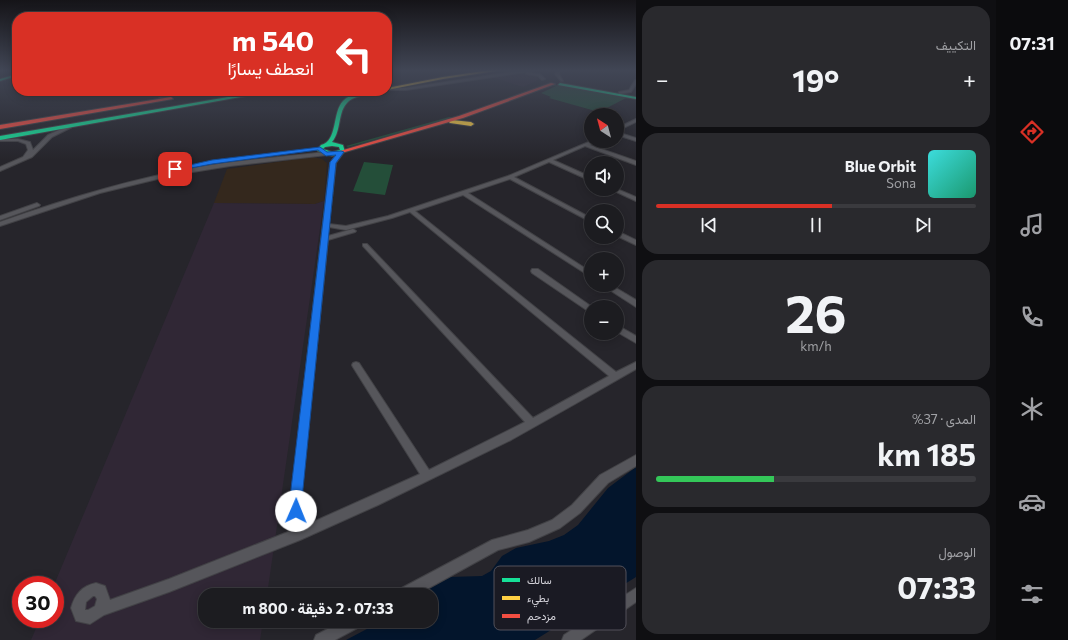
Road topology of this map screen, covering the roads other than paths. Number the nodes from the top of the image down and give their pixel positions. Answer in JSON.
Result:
{"nodes":[{"id":1,"x":136,"y":100,"type":"edge"},
{"id":2,"x":164,"y":100,"type":"edge"},
{"id":3,"x":194,"y":100,"type":"edge"},
{"id":4,"x":221,"y":100,"type":"edge"},
{"id":5,"x":346,"y":100,"type":"edge"},
{"id":6,"x":350,"y":100,"type":"edge"},
{"id":7,"x":498,"y":100,"type":"edge"},
{"id":8,"x":509,"y":100,"type":"edge"},
{"id":9,"x":478,"y":111,"type":"junction"},
{"id":10,"x":456,"y":116,"type":"junction"},
{"id":11,"x":0,"y":120,"type":"edge"},
{"id":12,"x":636,"y":120,"type":"edge"},
{"id":13,"x":442,"y":123,"type":"junction"},
{"id":14,"x":72,"y":126,"type":"junction"},
{"id":15,"x":624,"y":126,"type":"edge"},
{"id":16,"x":0,"y":127,"type":"edge"},
{"id":17,"x":0,"y":133,"type":"edge"},
{"id":18,"x":624,"y":136,"type":"edge"},
{"id":19,"x":0,"y":139,"type":"edge"},
{"id":20,"x":636,"y":140,"type":"edge"},
{"id":21,"x":584,"y":146,"type":"edge"},
{"id":22,"x":340,"y":148,"type":"junction"},
{"id":23,"x":594,"y":148,"type":"edge"},
{"id":24,"x":325,"y":150,"type":"junction"},
{"id":25,"x":550,"y":161,"type":"junction"},
{"id":26,"x":333,"y":162,"type":"junction"},
{"id":27,"x":636,"y":163,"type":"edge"},
{"id":28,"x":0,"y":168,"type":"edge"},
{"id":29,"x":584,"y":176,"type":"edge"},
{"id":30,"x":510,"y":177,"type":"junction"},
{"id":31,"x":464,"y":193,"type":"junction"},
{"id":32,"x":624,"y":194,"type":"edge"},
{"id":33,"x":636,"y":199,"type":"edge"},
{"id":34,"x":411,"y":210,"type":"junction"},
{"id":35,"x":584,"y":216,"type":"edge"},
{"id":36,"x":390,"y":217,"type":"junction"},
{"id":37,"x":0,"y":218,"type":"edge"},
{"id":38,"x":0,"y":224,"type":"edge"},
{"id":39,"x":326,"y":225,"type":"junction"},
{"id":40,"x":624,"y":237,"type":"edge"},
{"id":41,"x":325,"y":239,"type":"junction"},
{"id":42,"x":636,"y":244,"type":"edge"},
{"id":43,"x":365,"y":245,"type":"dead end"},
{"id":44,"x":584,"y":270,"type":"edge"},
{"id":45,"x":535,"y":271,"type":"dead end"},
{"id":46,"x":617,"y":292,"type":"edge"},
{"id":47,"x":636,"y":304,"type":"edge"},
{"id":48,"x":584,"y":305,"type":"edge"},
{"id":49,"x":624,"y":332,"type":"edge"},
{"id":50,"x":636,"y":340,"type":"edge"},
{"id":51,"x":356,"y":365,"type":"dead end"},
{"id":52,"x":636,"y":365,"type":"edge"},
{"id":53,"x":616,"y":377,"type":"junction"},
{"id":54,"x":532,"y":423,"type":"junction"},
{"id":55,"x":636,"y":460,"type":"edge"},
{"id":56,"x":427,"y":476,"type":"junction"},
{"id":57,"x":300,"y":534,"type":"junction"},
{"id":58,"x":416,"y":588,"type":"edge"},
{"id":59,"x":636,"y":594,"type":"edge"},
{"id":60,"x":626,"y":601,"type":"edge"},
{"id":61,"x":100,"y":610,"type":"dead end"},
{"id":62,"x":343,"y":628,"type":"edge"},
{"id":63,"x":584,"y":630,"type":"edge"},
{"id":64,"x":321,"y":640,"type":"edge"},
{"id":65,"x":569,"y":640,"type":"edge"}],
"edges":[{"from":1,"to":11,"type":"main road"},
{"from":2,"to":16,"type":"main road"},
{"from":3,"to":17,"type":"main road"},
{"from":4,"to":14,"type":"main road"},
{"from":5,"to":24,"type":"main road"},
{"from":6,"to":22,"type":"main road"},
{"from":7,"to":10,"type":"main road"},
{"from":8,"to":9,"type":"main road"},
{"from":9,"to":10,"type":"main road"},
{"from":9,"to":13,"type":"main road"},
{"from":10,"to":13,"type":"main road"},
{"from":10,"to":22,"type":"main road"},
{"from":12,"to":15,"type":"street"},
{"from":13,"to":22,"type":"main road"},
{"from":14,"to":19,"type":"main road"},
{"from":14,"to":28,"type":"street"},
{"from":18,"to":20,"type":"street"},
{"from":19,"to":28,"type":"street"},
{"from":21,"to":25,"type":"street"},
{"from":22,"to":24,"type":"main road"},
{"from":22,"to":26,"type":"street"},
{"from":23,"to":27,"type":"street"},
{"from":24,"to":26,"type":"street"},
{"from":24,"to":37,"type":"street"},
{"from":24,"to":38,"type":"street"},
{"from":25,"to":29,"type":"street"},
{"from":25,"to":30,"type":"street"},
{"from":26,"to":39,"type":"street"},
{"from":30,"to":31,"type":"street"},
{"from":30,"to":35,"type":"street"},
{"from":31,"to":34,"type":"street"},
{"from":31,"to":44,"type":"street"},
{"from":32,"to":33,"type":"street"},
{"from":34,"to":36,"type":"street"},
{"from":34,"to":53,"type":"street"},
{"from":36,"to":39,"type":"street"},
{"from":36,"to":41,"type":"street"},
{"from":39,"to":41,"type":"street"},
{"from":40,"to":42,"type":"street"},
{"from":41,"to":57,"type":"street"},
{"from":43,"to":54,"type":"street"},
{"from":45,"to":48,"type":"street"},
{"from":46,"to":47,"type":"street"},
{"from":49,"to":50,"type":"street"},
{"from":51,"to":56,"type":"street"},
{"from":52,"to":53,"type":"street"},
{"from":53,"to":54,"type":"street"},
{"from":54,"to":56,"type":"street"},
{"from":55,"to":58,"type":"street"},
{"from":56,"to":57,"type":"street"},
{"from":57,"to":61,"type":"street"},
{"from":59,"to":60,"type":"street"},
{"from":62,"to":64,"type":"street"},
{"from":63,"to":65,"type":"street"}]}
